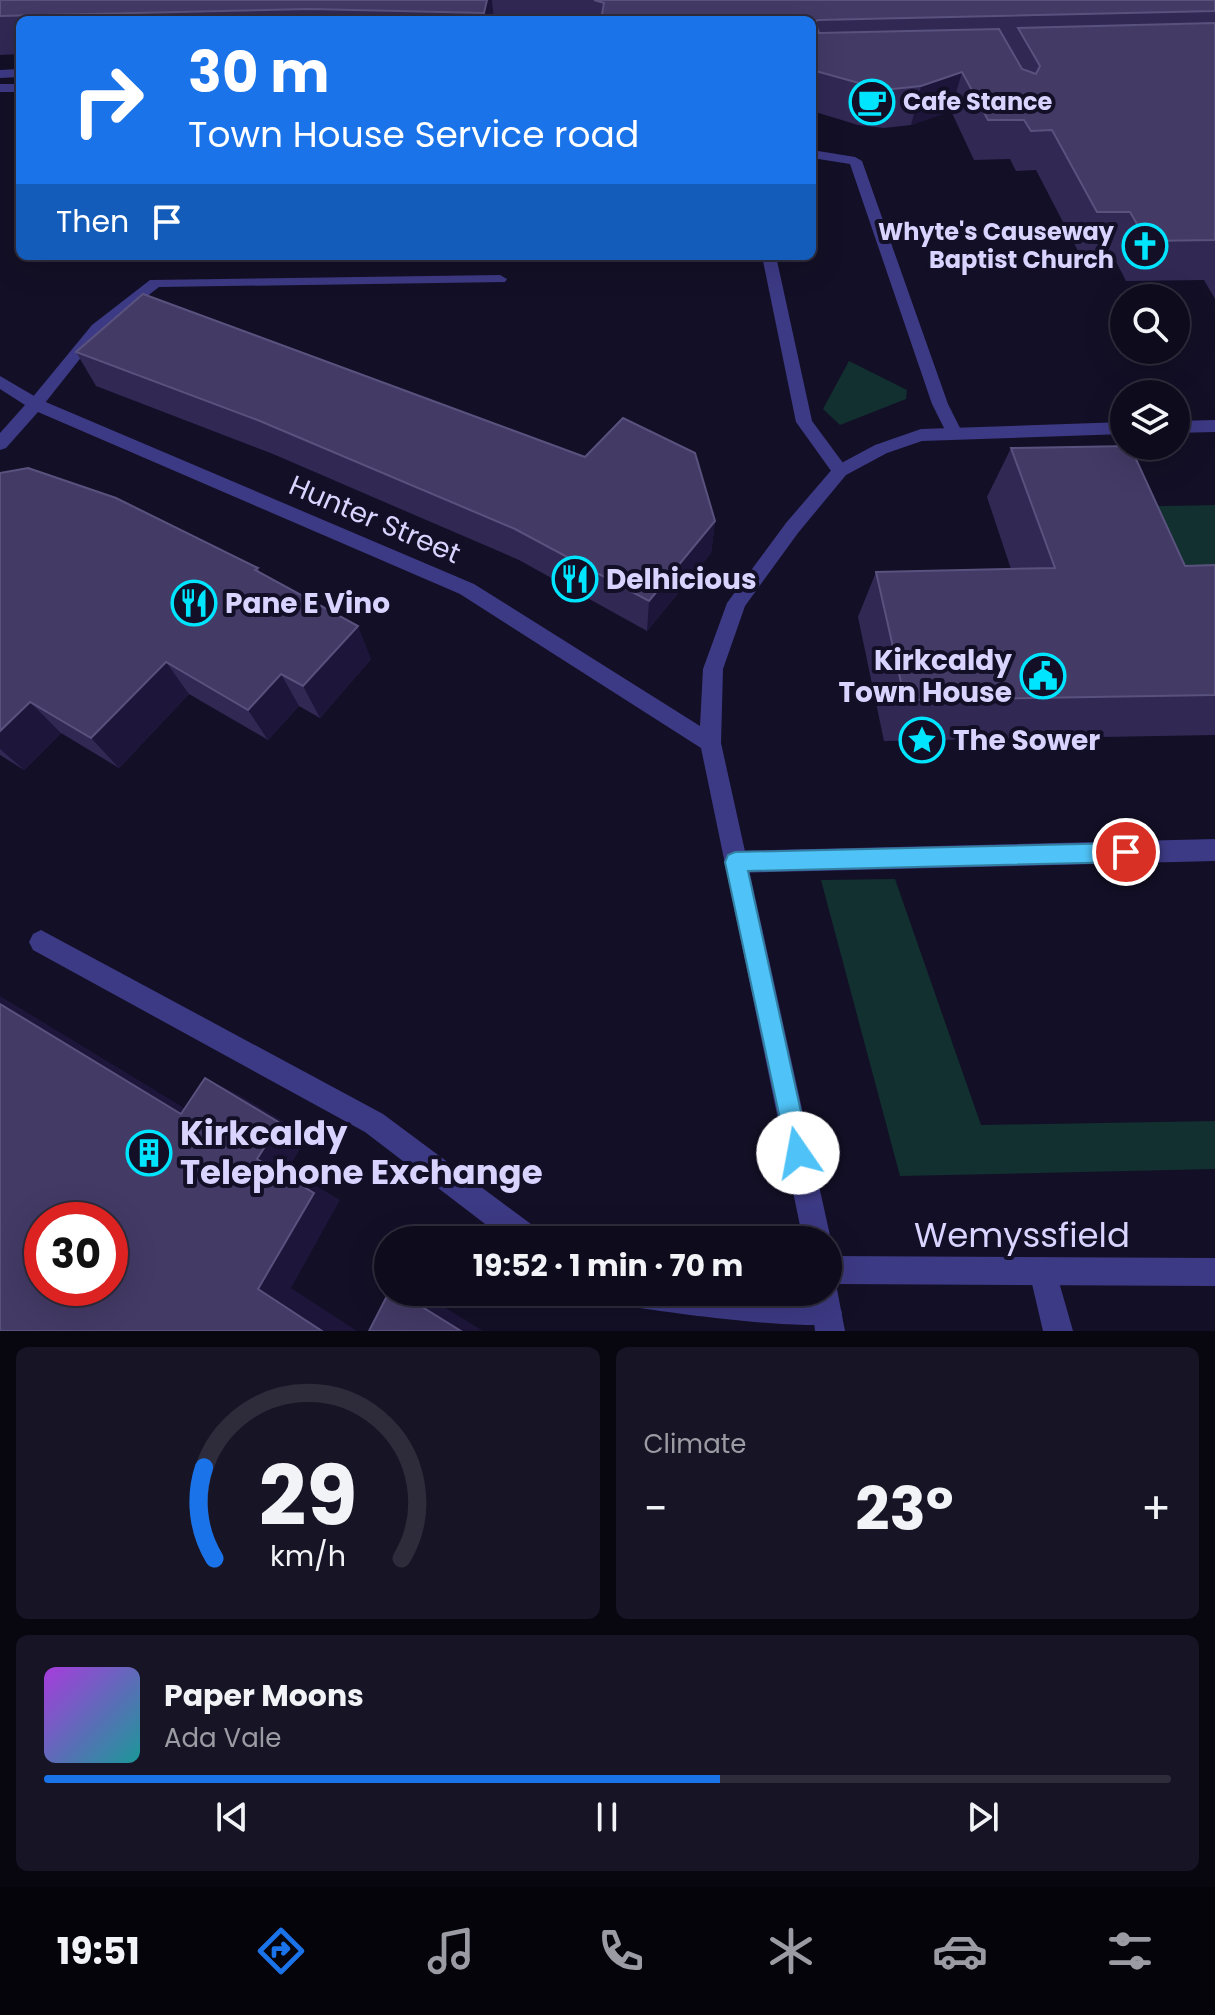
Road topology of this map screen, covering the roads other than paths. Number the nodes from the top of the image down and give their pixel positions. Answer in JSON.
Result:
{"nodes":[{"id":1,"x":816,"y":155,"type":"edge"},
{"id":2,"x":770,"y":260,"type":"edge"},
{"id":3,"x":500,"y":279,"type":"dead end"},
{"id":4,"x":1,"y":381,"type":"edge"},
{"id":5,"x":35,"y":404,"type":"junction"},
{"id":6,"x":1215,"y":426,"type":"edge"},
{"id":7,"x":1190,"y":427,"type":"edge"},
{"id":8,"x":1110,"y":428,"type":"edge"},
{"id":9,"x":954,"y":432,"type":"junction"},
{"id":10,"x":0,"y":444,"type":"edge"},
{"id":11,"x":840,"y":471,"type":"junction"},
{"id":12,"x":710,"y":743,"type":"junction"},
{"id":13,"x":1215,"y":850,"type":"edge"},
{"id":14,"x":735,"y":862,"type":"junction"},
{"id":15,"x":41,"y":942,"type":"dead end"},
{"id":16,"x":510,"y":1226,"type":"edge"},
{"id":17,"x":814,"y":1226,"type":"edge"},
{"id":18,"x":842,"y":1270,"type":"edge"},
{"id":19,"x":1043,"y":1271,"type":"junction"},
{"id":20,"x":1215,"y":1272,"type":"edge"},
{"id":21,"x":728,"y":1306,"type":"edge"},
{"id":22,"x":828,"y":1312,"type":"edge"},
{"id":23,"x":1058,"y":1331,"type":"edge"}],
"edges":[{"from":1,"to":9,"type":"street"},
{"from":2,"to":11,"type":"street"},
{"from":3,"to":5,"type":"street"},
{"from":4,"to":5,"type":"street","name":"Hunter Street"},
{"from":5,"to":10,"type":"street"},
{"from":5,"to":12,"type":"street","name":"Hunter Street"},
{"from":6,"to":7,"type":"street"},
{"from":8,"to":9,"type":"street"},
{"from":9,"to":11,"type":"street"},
{"from":11,"to":12,"type":"street"},
{"from":12,"to":14,"type":"street"},
{"from":13,"to":14,"type":"street"},
{"from":14,"to":17,"type":"street"},
{"from":15,"to":16,"type":"street"},
{"from":18,"to":19,"type":"street","name":"Wemyssfield"},
{"from":19,"to":20,"type":"street","name":"Wemyssfield"},
{"from":19,"to":23,"type":"street"},
{"from":21,"to":22,"type":"street"}]}
